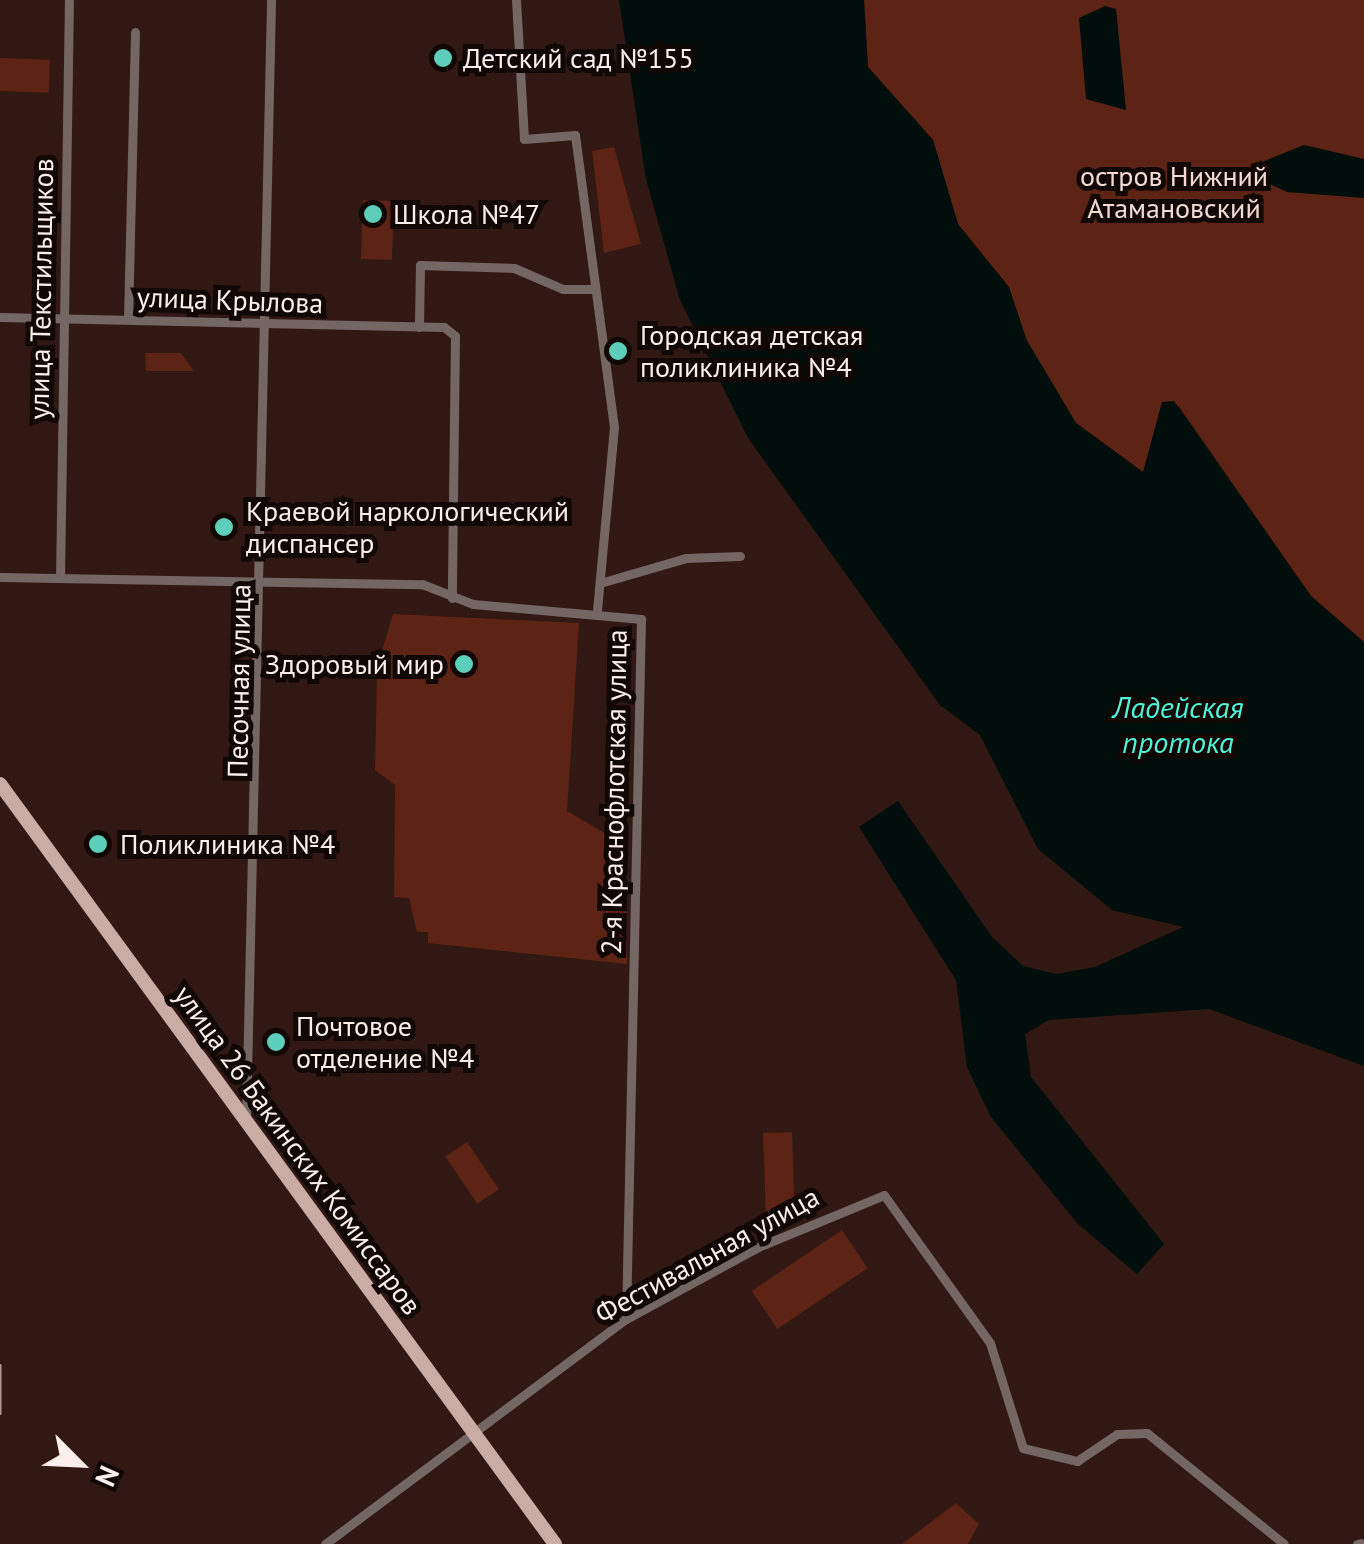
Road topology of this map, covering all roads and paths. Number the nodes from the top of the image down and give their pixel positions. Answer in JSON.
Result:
{"nodes":[{"id":1,"x":69,"y":0,"type":"edge"},
{"id":2,"x":272,"y":0,"type":"edge"},
{"id":3,"x":516,"y":0,"type":"edge"},
{"id":4,"x":135,"y":32,"type":"dead end"},
{"id":5,"x":594,"y":289,"type":"junction"},
{"id":6,"x":0,"y":317,"type":"edge"},
{"id":7,"x":64,"y":319,"type":"junction"},
{"id":8,"x":128,"y":319,"type":"junction"},
{"id":9,"x":261,"y":324,"type":"junction"},
{"id":10,"x":419,"y":327,"type":"junction"},
{"id":11,"x":740,"y":556,"type":"dead end"},
{"id":12,"x":0,"y":577,"type":"edge"},
{"id":13,"x":60,"y":578,"type":"junction"},
{"id":14,"x":262,"y":580,"type":"junction"},
{"id":15,"x":600,"y":583,"type":"junction"},
{"id":16,"x":452,"y":598,"type":"junction"},
{"id":17,"x":597,"y":610,"type":"junction"},
{"id":18,"x":0,"y":784,"type":"edge"},
{"id":19,"x":246,"y":1122,"type":"junction"},
{"id":20,"x":626,"y":1319,"type":"junction"},
{"id":21,"x":471,"y":1429,"type":"junction"},
{"id":22,"x":325,"y":1544,"type":"edge"},
{"id":23,"x":556,"y":1544,"type":"edge"},
{"id":24,"x":1284,"y":1544,"type":"edge"}],
"edges":[{"from":1,"to":7,"type":"street","name":"улица Текстильщиков"},
{"from":2,"to":9,"type":"street","name":"Песочная улица"},
{"from":3,"to":5,"type":"street","name":"2-я Краснофлотская улица"},
{"from":4,"to":8,"type":"street"},
{"from":5,"to":10,"type":"street"},
{"from":5,"to":15,"type":"street","name":"2-я Краснофлотская улица"},
{"from":6,"to":7,"type":"street","name":"улица Крылова"},
{"from":7,"to":8,"type":"street","name":"улица Крылова"},
{"from":7,"to":13,"type":"street","name":"улица Текстильщиков"},
{"from":8,"to":9,"type":"street","name":"улица Крылова"},
{"from":9,"to":10,"type":"street","name":"улица Крылова"},
{"from":9,"to":14,"type":"street","name":"Песочная улица"},
{"from":10,"to":16,"type":"street","name":"улица Крылова"},
{"from":11,"to":15,"type":"street"},
{"from":12,"to":13,"type":"street"},
{"from":13,"to":14,"type":"street"},
{"from":14,"to":16,"type":"street"},
{"from":14,"to":19,"type":"street","name":"Песочная улица"},
{"from":15,"to":17,"type":"street","name":"2-я Краснофлотская улица"},
{"from":16,"to":17,"type":"street"},
{"from":17,"to":20,"type":"street","name":"2-я Краснофлотская улица"},
{"from":18,"to":19,"type":"main road","name":"улица 26 Бакинских Комиссаров"},
{"from":19,"to":21,"type":"main road","name":"улица 26 Бакинских Комиссаров"},
{"from":20,"to":21,"type":"street","name":"Фестивальная улица"},
{"from":20,"to":24,"type":"street","name":"Фестивальная улица"},
{"from":21,"to":22,"type":"street","name":"Фестивальная улица"},
{"from":21,"to":23,"type":"main road","name":"улица 26 Бакинских Комиссаров"}]}
